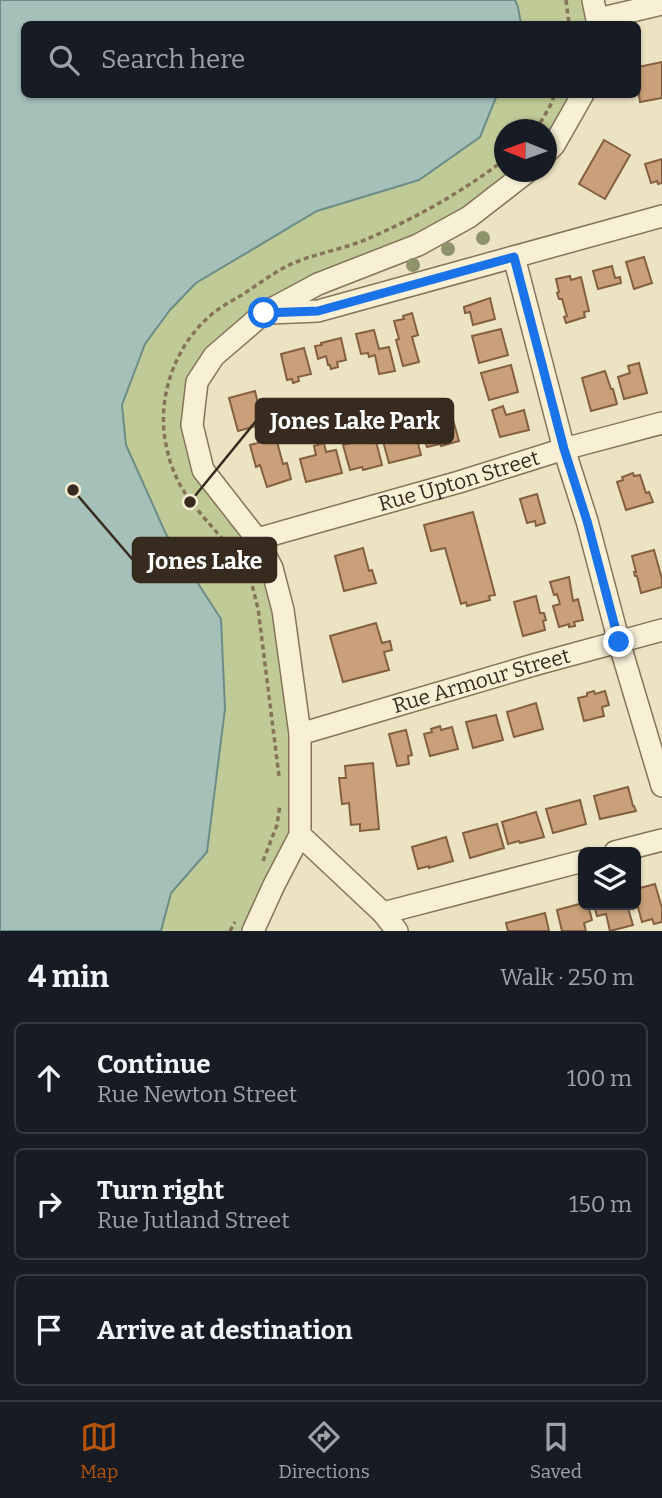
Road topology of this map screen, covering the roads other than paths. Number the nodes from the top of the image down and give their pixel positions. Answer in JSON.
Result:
{"nodes":[{"id":1,"x":662,"y":4,"type":"edge"},
{"id":2,"x":597,"y":15,"type":"edge"},
{"id":3,"x":581,"y":98,"type":"edge"},
{"id":4,"x":557,"y":140,"type":"edge"},
{"id":5,"x":514,"y":182,"type":"edge"},
{"id":6,"x":662,"y":216,"type":"edge"},
{"id":7,"x":514,"y":257,"type":"junction"},
{"id":8,"x":264,"y":313,"type":"junction"},
{"id":9,"x":662,"y":423,"type":"edge"},
{"id":10,"x":564,"y":449,"type":"junction"},
{"id":11,"x":257,"y":539,"type":"junction"},
{"id":12,"x":662,"y":630,"type":"edge"},
{"id":13,"x":619,"y":642,"type":"junction"},
{"id":14,"x":300,"y":734,"type":"junction"},
{"id":15,"x":662,"y":786,"type":"edge"},
{"id":16,"x":300,"y":835,"type":"junction"},
{"id":17,"x":662,"y":840,"type":"edge"},
{"id":18,"x":635,"y":847,"type":"edge"},
{"id":19,"x":578,"y":861,"type":"edge"},
{"id":20,"x":383,"y":913,"type":"junction"},
{"id":21,"x":253,"y":931,"type":"edge"},
{"id":22,"x":397,"y":931,"type":"edge"}],
"edges":[{"from":1,"to":2,"type":"street"},
{"from":3,"to":4,"type":"street"},
{"from":5,"to":8,"type":"street"},
{"from":6,"to":7,"type":"street"},
{"from":7,"to":8,"type":"street"},
{"from":7,"to":10,"type":"street"},
{"from":8,"to":11,"type":"street"},
{"from":9,"to":10,"type":"street","name":"Rue Upton Street"},
{"from":10,"to":11,"type":"street","name":"Rue Upton Street"},
{"from":10,"to":13,"type":"street"},
{"from":11,"to":14,"type":"street"},
{"from":12,"to":13,"type":"street","name":"Rue Armour Street"},
{"from":13,"to":14,"type":"street","name":"Rue Armour Street"},
{"from":13,"to":15,"type":"street"},
{"from":14,"to":16,"type":"street"},
{"from":16,"to":20,"type":"street"},
{"from":16,"to":21,"type":"street"},
{"from":17,"to":18,"type":"street"},
{"from":19,"to":20,"type":"street"},
{"from":20,"to":22,"type":"street"}]}
